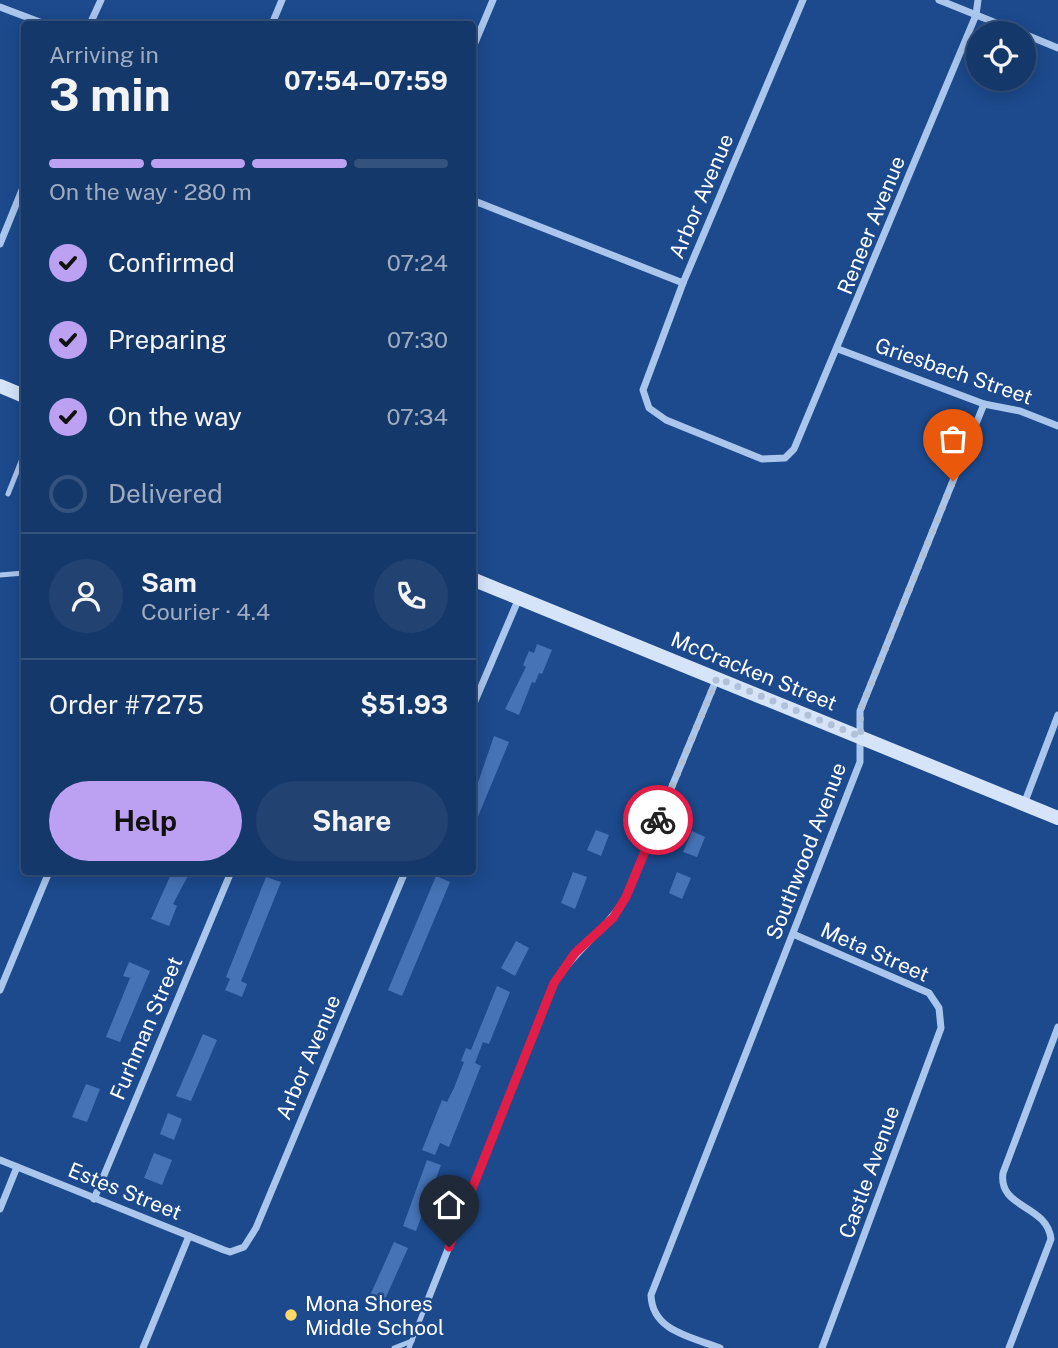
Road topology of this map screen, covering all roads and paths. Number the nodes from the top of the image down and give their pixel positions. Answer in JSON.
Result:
{"nodes":[{"id":1,"x":100,"y":0,"type":"edge"},
{"id":2,"x":282,"y":0,"type":"edge"},
{"id":3,"x":493,"y":0,"type":"edge"},
{"id":4,"x":803,"y":0,"type":"edge"},
{"id":5,"x":939,"y":0,"type":"edge"},
{"id":6,"x":978,"y":0,"type":"edge"},
{"id":7,"x":0,"y":7,"type":"edge"},
{"id":8,"x":976,"y":15,"type":"junction"},
{"id":9,"x":37,"y":21,"type":"edge"},
{"id":10,"x":91,"y":21,"type":"edge"},
{"id":11,"x":273,"y":21,"type":"edge"},
{"id":12,"x":991,"y":21,"type":"edge"},
{"id":13,"x":1036,"y":39,"type":"edge"},
{"id":14,"x":476,"y":40,"type":"edge"},
{"id":15,"x":1058,"y":48,"type":"edge"},
{"id":16,"x":21,"y":192,"type":"edge"},
{"id":17,"x":476,"y":202,"type":"edge"},
{"id":18,"x":0,"y":244,"type":"edge"},
{"id":19,"x":683,"y":283,"type":"junction"},
{"id":20,"x":838,"y":349,"type":"junction"},
{"id":21,"x":0,"y":386,"type":"edge"},
{"id":22,"x":21,"y":395,"type":"edge"},
{"id":23,"x":984,"y":404,"type":"junction"},
{"id":24,"x":1058,"y":426,"type":"edge"},
{"id":25,"x":785,"y":458,"type":"joint"},
{"id":26,"x":21,"y":462,"type":"edge"},
{"id":27,"x":8,"y":494,"type":"dead end"},
{"id":28,"x":21,"y":573,"type":"edge"},
{"id":29,"x":0,"y":575,"type":"edge"},
{"id":30,"x":476,"y":581,"type":"edge"},
{"id":31,"x":519,"y":598,"type":"junction"},
{"id":32,"x":717,"y":678,"type":"junction"},
{"id":33,"x":476,"y":699,"type":"edge"},
{"id":34,"x":1058,"y":715,"type":"edge"},
{"id":35,"x":861,"y":737,"type":"junction"},
{"id":36,"x":1024,"y":804,"type":"junction"},
{"id":37,"x":1058,"y":818,"type":"edge"},
{"id":38,"x":48,"y":875,"type":"edge"},
{"id":39,"x":230,"y":875,"type":"edge"},
{"id":40,"x":404,"y":875,"type":"edge"},
{"id":41,"x":793,"y":934,"type":"junction"},
{"id":42,"x":0,"y":990,"type":"edge"},
{"id":43,"x":939,"y":1008,"type":"joint"},
{"id":44,"x":1058,"y":1027,"type":"edge"},
{"id":45,"x":0,"y":1160,"type":"edge"},
{"id":46,"x":17,"y":1167,"type":"junction"},
{"id":47,"x":94,"y":1199,"type":"junction"},
{"id":48,"x":0,"y":1209,"type":"edge"},
{"id":49,"x":189,"y":1236,"type":"junction"},
{"id":50,"x":237,"y":1250,"type":"joint"},
{"id":51,"x":429,"y":1297,"type":"joint"},
{"id":52,"x":412,"y":1341,"type":"junction"},
{"id":53,"x":143,"y":1348,"type":"edge"},
{"id":54,"x":394,"y":1348,"type":"edge"},
{"id":55,"x":409,"y":1348,"type":"edge"},
{"id":56,"x":720,"y":1348,"type":"edge"},
{"id":57,"x":822,"y":1348,"type":"edge"},
{"id":58,"x":1009,"y":1348,"type":"edge"}],
"edges":[{"from":1,"to":10,"type":"street"},
{"from":2,"to":11,"type":"street"},
{"from":3,"to":14,"type":"street"},
{"from":4,"to":19,"type":"street","name":"Arbor Avenue"},
{"from":5,"to":8,"type":"street"},
{"from":6,"to":8,"type":"street","name":"Reneer Avenue"},
{"from":7,"to":9,"type":"street"},
{"from":8,"to":12,"type":"street"},
{"from":8,"to":20,"type":"street","name":"Reneer Avenue"},
{"from":13,"to":15,"type":"street"},
{"from":16,"to":18,"type":"street"},
{"from":17,"to":19,"type":"street"},
{"from":19,"to":25,"type":"street","name":"Arbor Avenue"},
{"from":20,"to":23,"type":"street","name":"Griesbach Street"},
{"from":20,"to":25,"type":"street","name":"Reneer Avenue"},
{"from":21,"to":22,"type":"street"},
{"from":23,"to":24,"type":"street","name":"Griesbach Street"},
{"from":23,"to":35,"type":"street","name":"Southwood Avenue"},
{"from":26,"to":27,"type":"lane"},
{"from":28,"to":29,"type":"lane"},
{"from":30,"to":31,"type":"street","name":"McCracken Street"},
{"from":31,"to":32,"type":"street","name":"McCracken Street"},
{"from":31,"to":33,"type":"street"},
{"from":32,"to":35,"type":"street","name":"McCracken Street"},
{"from":32,"to":51,"type":"street"},
{"from":34,"to":36,"type":"street"},
{"from":35,"to":36,"type":"street","name":"McCracken Street"},
{"from":35,"to":41,"type":"street","name":"Southwood Avenue"},
{"from":36,"to":37,"type":"street","name":"McCracken Street"},
{"from":38,"to":42,"type":"street"},
{"from":39,"to":47,"type":"street","name":"Furhman Street"},
{"from":40,"to":50,"type":"street","name":"Arbor Avenue"},
{"from":41,"to":43,"type":"street","name":"Meta Street"},
{"from":41,"to":56,"type":"street","name":"Southwood Avenue"},
{"from":43,"to":57,"type":"street","name":"Castle Avenue"},
{"from":44,"to":58,"type":"street"},
{"from":45,"to":46,"type":"street","name":"Estes Street"},
{"from":46,"to":47,"type":"street","name":"Estes Street"},
{"from":46,"to":48,"type":"street"},
{"from":47,"to":49,"type":"street","name":"Estes Street"},
{"from":49,"to":50,"type":"street","name":"Estes Street"},
{"from":49,"to":53,"type":"street"},
{"from":51,"to":52,"type":"lane"},
{"from":52,"to":54,"type":"lane"},
{"from":52,"to":55,"type":"lane"}]}
